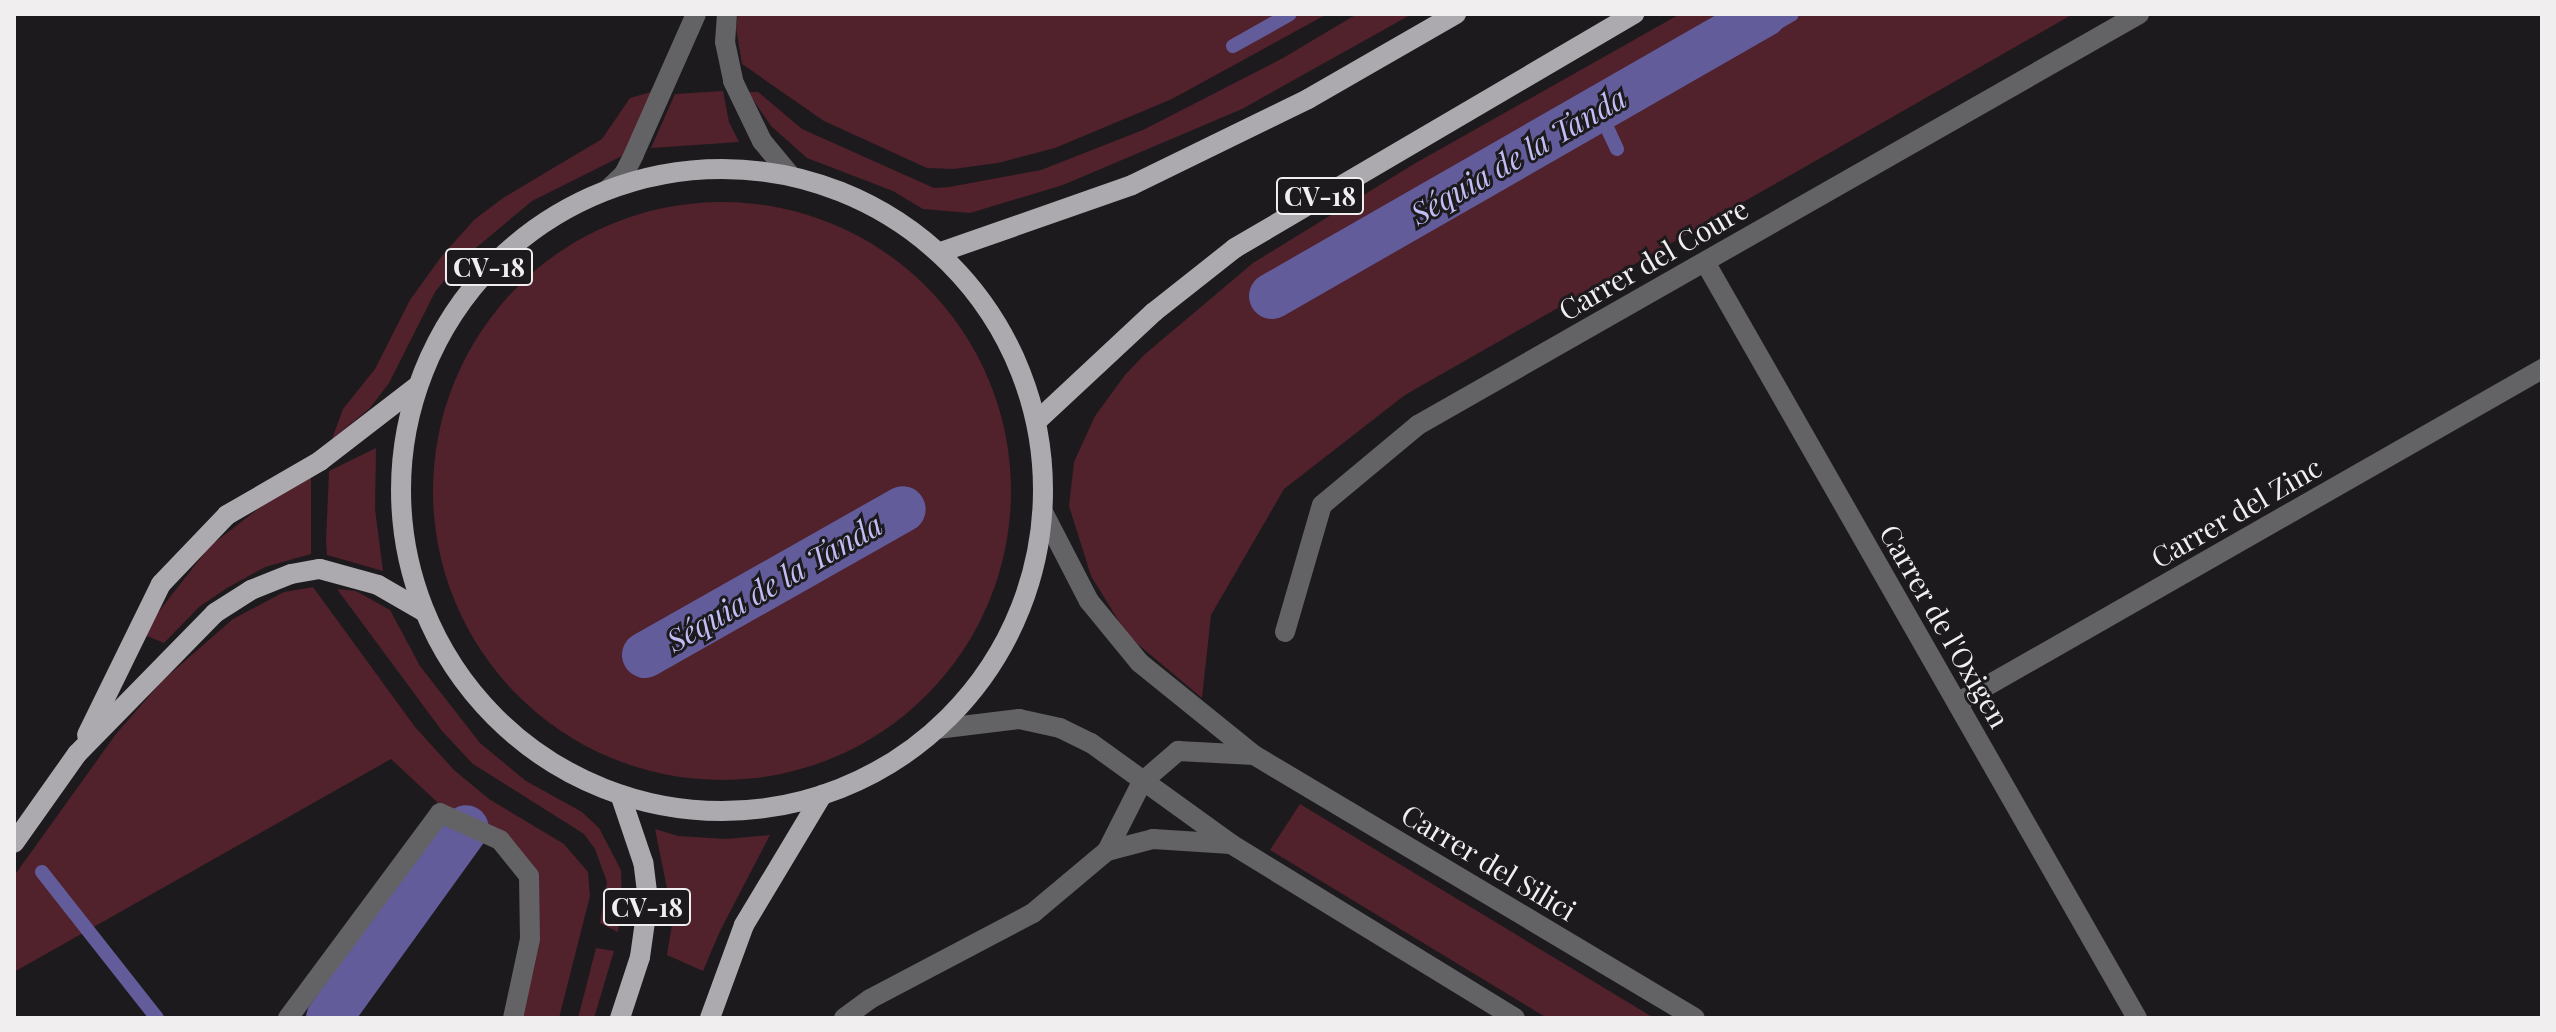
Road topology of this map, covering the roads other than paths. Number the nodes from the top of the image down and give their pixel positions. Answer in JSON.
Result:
{"nodes":[{"id":1,"x":696,"y":14,"type":"edge"},
{"id":2,"x":727,"y":14,"type":"edge"},
{"id":3,"x":1456,"y":14,"type":"edge"},
{"id":4,"x":1634,"y":14,"type":"edge"},
{"id":5,"x":2139,"y":14,"type":"edge"},
{"id":6,"x":790,"y":175,"type":"junction"},
{"id":7,"x":607,"y":190,"type":"junction"},
{"id":8,"x":941,"y":252,"type":"junction"},
{"id":9,"x":1705,"y":262,"type":"junction"},
{"id":10,"x":2542,"y":369,"type":"edge"},
{"id":11,"x":416,"y":387,"type":"junction"},
{"id":12,"x":1037,"y":421,"type":"junction"},
{"id":13,"x":1043,"y":512,"type":"junction"},
{"id":14,"x":423,"y":611,"type":"junction"},
{"id":15,"x":1285,"y":632,"type":"dead end"},
{"id":16,"x":1957,"y":703,"type":"junction"},
{"id":17,"x":937,"y":729,"type":"junction"},
{"id":18,"x":77,"y":754,"type":"junction"},
{"id":19,"x":1254,"y":755,"type":"junction"},
{"id":20,"x":1142,"y":782,"type":"junction"},
{"id":21,"x":822,"y":795,"type":"junction"},
{"id":22,"x":621,"y":797,"type":"junction"},
{"id":23,"x":14,"y":843,"type":"edge"},
{"id":24,"x":1231,"y":844,"type":"junction"},
{"id":25,"x":1107,"y":851,"type":"junction"},
{"id":26,"x":288,"y":1018,"type":"edge"},
{"id":27,"x":513,"y":1018,"type":"edge"},
{"id":28,"x":620,"y":1018,"type":"edge"},
{"id":29,"x":710,"y":1018,"type":"edge"},
{"id":30,"x":844,"y":1018,"type":"edge"},
{"id":31,"x":1515,"y":1018,"type":"edge"},
{"id":32,"x":1695,"y":1018,"type":"edge"},
{"id":33,"x":2137,"y":1018,"type":"edge"}],
"edges":[{"from":1,"to":7,"type":"street"},
{"from":2,"to":6,"type":"street"},
{"from":3,"to":8,"type":"main road"},
{"from":4,"to":12,"type":"main road","number":"CV-18"},
{"from":5,"to":9,"type":"street","name":"Carrer del Coure"},
{"from":6,"to":7,"type":"main road","number":"CV-18"},
{"from":6,"to":8,"type":"main road","number":"CV-18"},
{"from":7,"to":11,"type":"main road","number":"CV-18"},
{"from":8,"to":12,"type":"main road","number":"CV-18"},
{"from":9,"to":15,"type":"street","name":"Carrer del Coure"},
{"from":9,"to":16,"type":"street","name":"Carrer de l'Oxigen"},
{"from":10,"to":16,"type":"street","name":"Carrer del Zinc"},
{"from":11,"to":14,"type":"main road","number":"CV-18"},
{"from":11,"to":18,"type":"main road"},
{"from":12,"to":13,"type":"main road","number":"CV-18"},
{"from":13,"to":17,"type":"main road","number":"CV-18"},
{"from":13,"to":19,"type":"street","name":"Carrer del Silici"},
{"from":14,"to":18,"type":"main road"},
{"from":14,"to":22,"type":"main road","number":"CV-18"},
{"from":16,"to":33,"type":"street","name":"Carrer de l'Oxigen"},
{"from":17,"to":20,"type":"street"},
{"from":17,"to":21,"type":"main road","number":"CV-18"},
{"from":18,"to":23,"type":"main road"},
{"from":19,"to":20,"type":"street","name":"Carrer del Silici"},
{"from":19,"to":32,"type":"street","name":"Carrer del Silici"},
{"from":20,"to":24,"type":"street"},
{"from":20,"to":25,"type":"street"},
{"from":21,"to":22,"type":"main road","number":"CV-18"},
{"from":21,"to":29,"type":"main road"},
{"from":22,"to":28,"type":"main road","number":"CV-18"},
{"from":24,"to":25,"type":"street"},
{"from":24,"to":31,"type":"street"},
{"from":25,"to":30,"type":"street"},
{"from":26,"to":27,"type":"street"}]}
